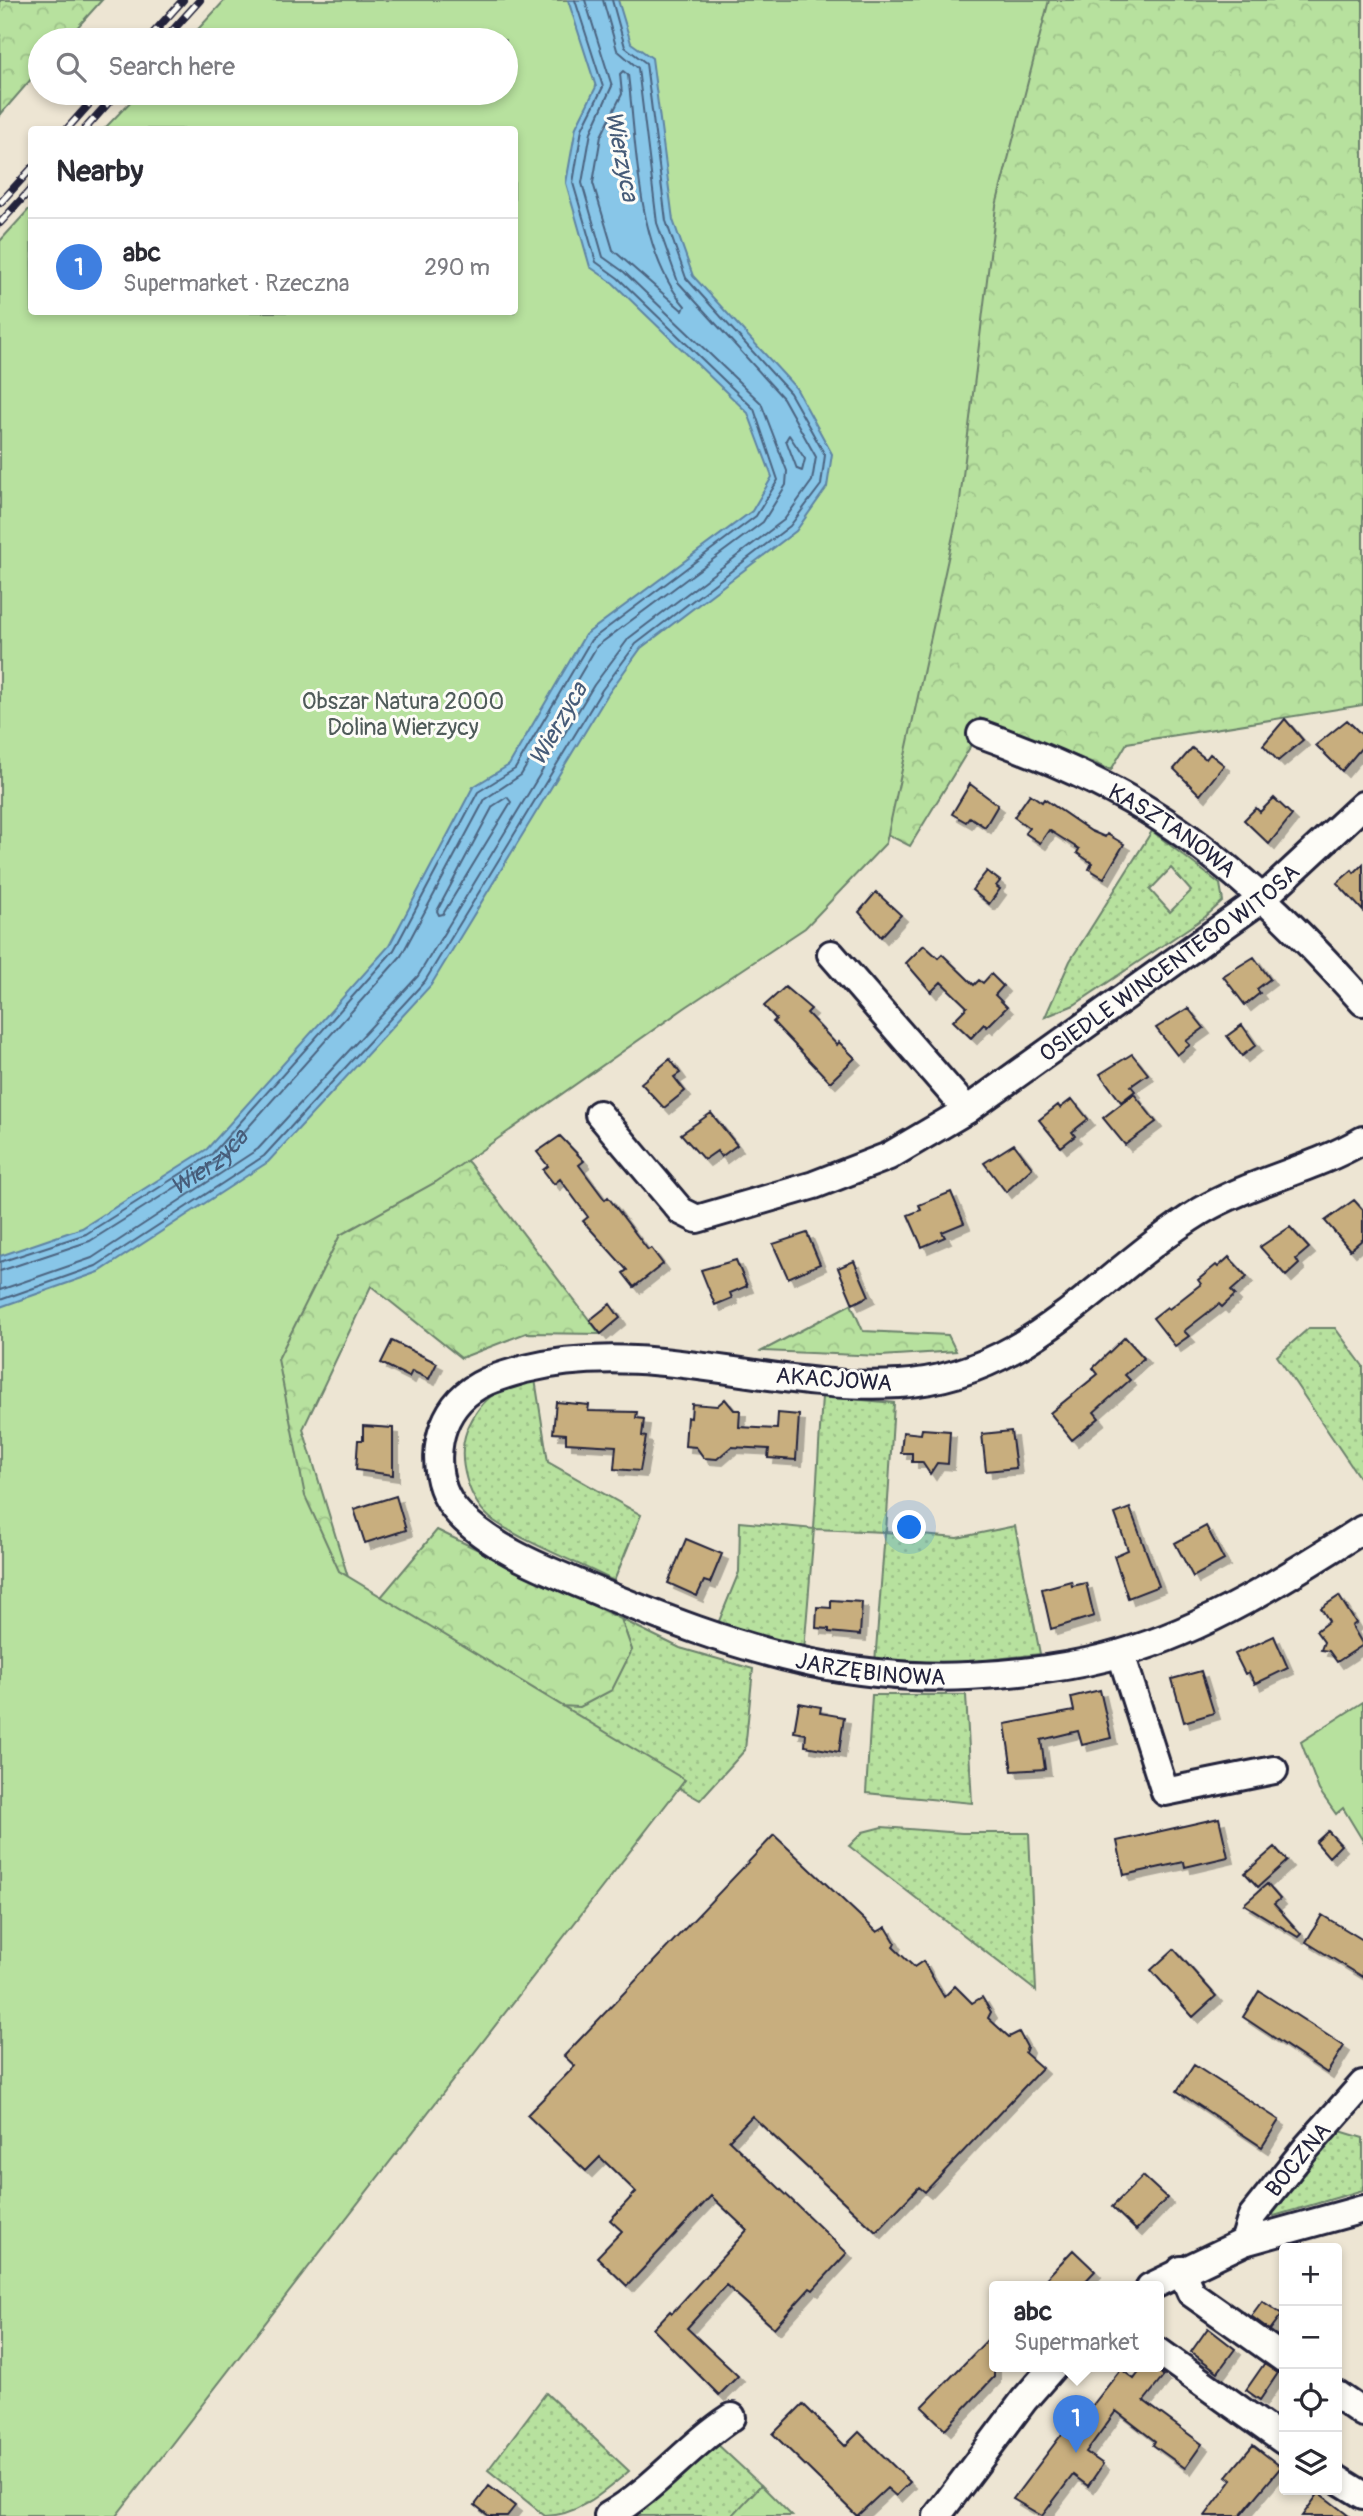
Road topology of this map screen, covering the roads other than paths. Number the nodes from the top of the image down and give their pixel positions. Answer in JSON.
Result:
{"nodes":[{"id":1,"x":981,"y":734,"type":"dead end"},
{"id":2,"x":1363,"y":805,"type":"edge"},
{"id":3,"x":1263,"y":898,"type":"junction"},
{"id":4,"x":831,"y":954,"type":"dead end"},
{"id":5,"x":1363,"y":1002,"type":"edge"},
{"id":6,"x":967,"y":1110,"type":"junction"},
{"id":7,"x":599,"y":1114,"type":"dead end"},
{"id":8,"x":1363,"y":1139,"type":"edge"},
{"id":9,"x":439,"y":1440,"type":"joint"},
{"id":10,"x":1363,"y":1529,"type":"edge"},
{"id":11,"x":1121,"y":1654,"type":"junction"},
{"id":12,"x":1273,"y":1770,"type":"dead end"},
{"id":13,"x":1363,"y":2084,"type":"edge"},
{"id":14,"x":1363,"y":2209,"type":"edge"},
{"id":15,"x":1244,"y":2242,"type":"junction"},
{"id":16,"x":1181,"y":2270,"type":"junction"},
{"id":17,"x":1161,"y":2281,"type":"edge"},
{"id":18,"x":1164,"y":2355,"type":"edge"},
{"id":19,"x":1279,"y":2355,"type":"edge"},
{"id":20,"x":1049,"y":2372,"type":"edge"},
{"id":21,"x":1342,"y":2398,"type":"edge"},
{"id":22,"x":1363,"y":2413,"type":"edge"},
{"id":23,"x":732,"y":2417,"type":"dead end"},
{"id":24,"x":1279,"y":2437,"type":"edge"},
{"id":25,"x":1342,"y":2482,"type":"edge"},
{"id":26,"x":1363,"y":2495,"type":"edge"},
{"id":27,"x":608,"y":2516,"type":"edge"},
{"id":28,"x":937,"y":2516,"type":"edge"}],
"edges":[{"from":1,"to":3,"type":"street","name":"KASZTANOWA"},
{"from":2,"to":3,"type":"street","name":"OSIEDLE WINCENTEGO WITOSA"},
{"from":3,"to":5,"type":"street","name":"KASZTANOWA"},
{"from":3,"to":6,"type":"street","name":"OSIEDLE WINCENTEGO WITOSA"},
{"from":4,"to":6,"type":"street"},
{"from":6,"to":7,"type":"street","name":"OSIEDLE WINCENTEGO WITOSA"},
{"from":8,"to":9,"type":"street","name":"AKACJOWA"},
{"from":9,"to":11,"type":"street","name":"JARZĘBINOWA"},
{"from":10,"to":11,"type":"street","name":"JARZĘBINOWA"},
{"from":11,"to":12,"type":"street"},
{"from":13,"to":15,"type":"street","name":"BOCZNA"},
{"from":14,"to":15,"type":"street"},
{"from":15,"to":16,"type":"street"},
{"from":16,"to":17,"type":"street"},
{"from":16,"to":19,"type":"street"},
{"from":18,"to":24,"type":"street"},
{"from":20,"to":28,"type":"street"},
{"from":21,"to":22,"type":"street"},
{"from":23,"to":27,"type":"street"},
{"from":25,"to":26,"type":"street"}]}
